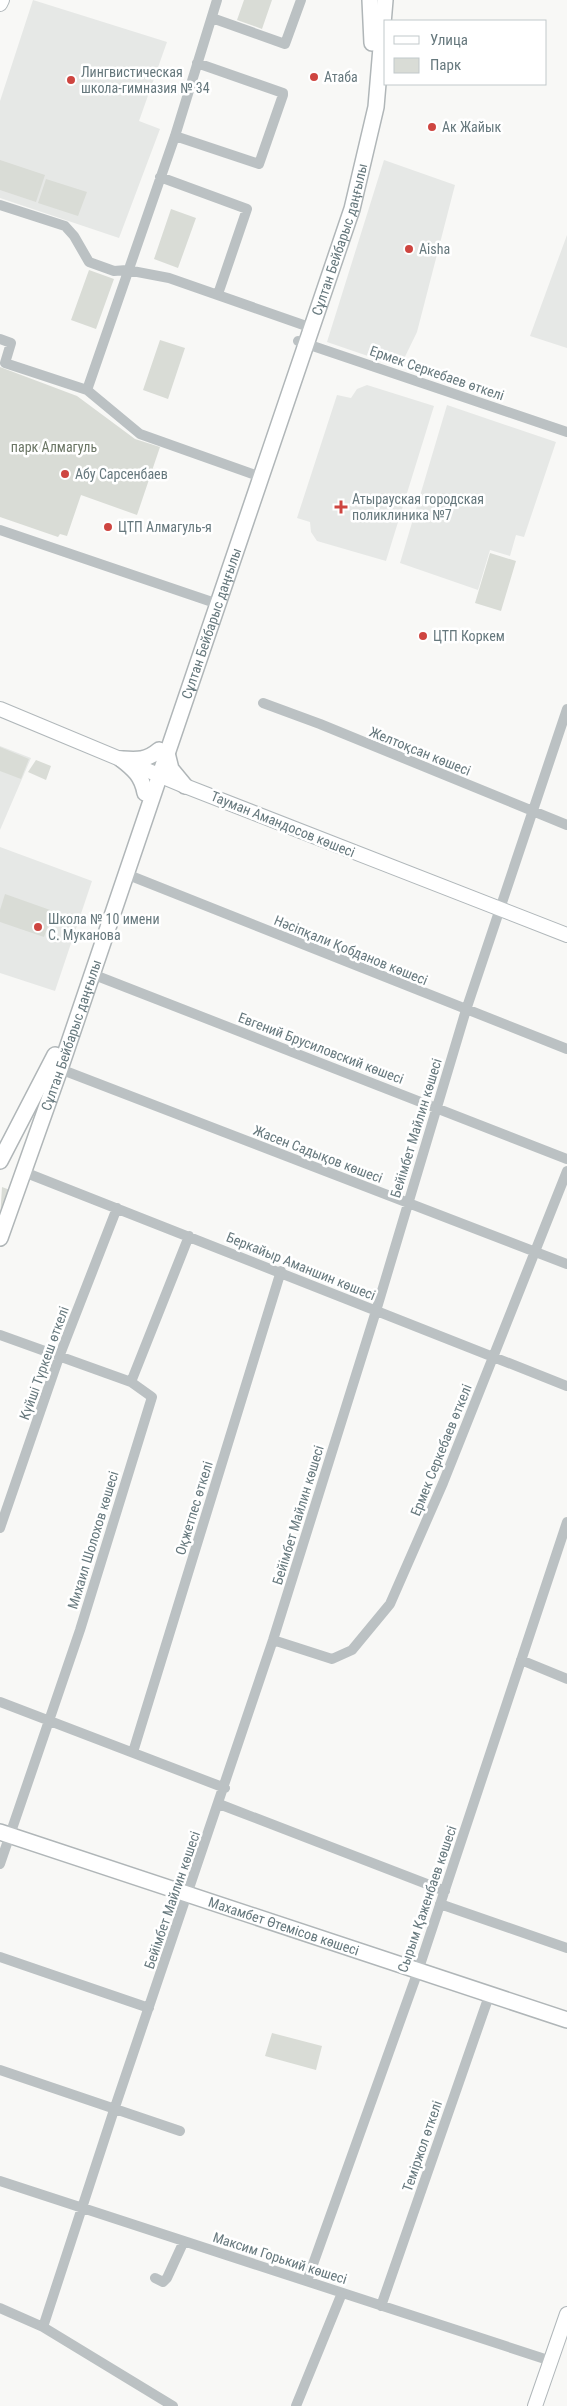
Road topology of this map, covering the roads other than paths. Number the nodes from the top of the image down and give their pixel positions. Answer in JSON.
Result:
{"nodes":[{"id":1,"x":2,"y":0,"type":"edge"},
{"id":2,"x":217,"y":0,"type":"edge"},
{"id":3,"x":301,"y":0,"type":"edge"},
{"id":4,"x":370,"y":0,"type":"edge"},
{"id":5,"x":386,"y":0,"type":"edge"},
{"id":6,"x":0,"y":4,"type":"edge"},
{"id":7,"x":212,"y":18,"type":"junction"},
{"id":8,"x":384,"y":20,"type":"edge"},
{"id":9,"x":384,"y":23,"type":"edge"},
{"id":10,"x":197,"y":63,"type":"junction"},
{"id":11,"x":175,"y":136,"type":"junction"},
{"id":12,"x":160,"y":177,"type":"junction"},
{"id":13,"x":0,"y":205,"type":"edge"},
{"id":14,"x":127,"y":270,"type":"junction"},
{"id":15,"x":218,"y":294,"type":"junction"},
{"id":16,"x":308,"y":326,"type":"junction"},
{"id":17,"x":0,"y":339,"type":"edge"},
{"id":18,"x":302,"y":343,"type":"junction"},
{"id":19,"x":87,"y":390,"type":"junction"},
{"id":20,"x":567,"y":432,"type":"edge"},
{"id":21,"x":257,"y":476,"type":"junction"},
{"id":22,"x":0,"y":530,"type":"edge"},
{"id":23,"x":214,"y":602,"type":"junction"},
{"id":24,"x":263,"y":703,"type":"dead end"},
{"id":25,"x":567,"y":708,"type":"edge"},
{"id":26,"x":0,"y":709,"type":"edge"},
{"id":27,"x":163,"y":751,"type":"junction"},
{"id":28,"x":121,"y":759,"type":"junction"},
{"id":29,"x":156,"y":773,"type":"junction"},
{"id":30,"x":186,"y":786,"type":"junction"},
{"id":31,"x":149,"y":794,"type":"junction"},
{"id":32,"x":533,"y":812,"type":"junction"},
{"id":33,"x":567,"y":825,"type":"edge"},
{"id":34,"x":126,"y":874,"type":"junction"},
{"id":35,"x":499,"y":910,"type":"junction"},
{"id":36,"x":567,"y":935,"type":"edge"},
{"id":37,"x":92,"y":974,"type":"junction"},
{"id":38,"x":466,"y":1010,"type":"junction"},
{"id":39,"x":567,"y":1049,"type":"edge"},
{"id":40,"x":60,"y":1069,"type":"junction"},
{"id":41,"x":437,"y":1108,"type":"junction"},
{"id":42,"x":10,"y":1142,"type":"junction"},
{"id":43,"x":30,"y":1148,"type":"junction"},
{"id":44,"x":567,"y":1159,"type":"edge"},
{"id":45,"x":0,"y":1160,"type":"edge"},
{"id":46,"x":567,"y":1171,"type":"edge"},
{"id":47,"x":24,"y":1172,"type":"junction"},
{"id":48,"x":407,"y":1204,"type":"junction"},
{"id":49,"x":117,"y":1208,"type":"junction"},
{"id":50,"x":189,"y":1236,"type":"junction"},
{"id":51,"x":0,"y":1238,"type":"edge"},
{"id":52,"x":536,"y":1251,"type":"junction"},
{"id":53,"x":567,"y":1264,"type":"edge"},
{"id":54,"x":281,"y":1271,"type":"junction"},
{"id":55,"x":376,"y":1311,"type":"junction"},
{"id":56,"x":0,"y":1335,"type":"edge"},
{"id":57,"x":493,"y":1356,"type":"junction"},
{"id":58,"x":59,"y":1357,"type":"junction"},
{"id":59,"x":131,"y":1382,"type":"junction"},
{"id":60,"x":567,"y":1386,"type":"edge"},
{"id":61,"x":567,"y":1522,"type":"edge"},
{"id":62,"x":0,"y":1528,"type":"edge"},
{"id":63,"x":273,"y":1640,"type":"junction"},
{"id":64,"x":521,"y":1660,"type":"junction"},
{"id":65,"x":567,"y":1679,"type":"edge"},
{"id":66,"x":0,"y":1702,"type":"edge"},
{"id":67,"x":50,"y":1721,"type":"junction"},
{"id":68,"x":133,"y":1752,"type":"junction"},
{"id":69,"x":225,"y":1788,"type":"junction"},
{"id":70,"x":219,"y":1804,"type":"junction"},
{"id":71,"x":5,"y":1834,"type":"edge"},
{"id":72,"x":0,"y":1864,"type":"edge"},
{"id":73,"x":444,"y":1890,"type":"junction"},
{"id":74,"x":188,"y":1895,"type":"junction"},
{"id":75,"x":440,"y":1904,"type":"junction"},
{"id":76,"x":567,"y":1948,"type":"edge"},
{"id":77,"x":0,"y":1957,"type":"edge"},
{"id":78,"x":418,"y":1971,"type":"junction"},
{"id":79,"x":489,"y":1996,"type":"junction"},
{"id":80,"x":149,"y":2008,"type":"junction"},
{"id":81,"x":567,"y":2020,"type":"edge"},
{"id":82,"x":0,"y":2070,"type":"edge"},
{"id":83,"x":114,"y":2110,"type":"junction"},
{"id":84,"x":180,"y":2131,"type":"dead end"},
{"id":85,"x":0,"y":2181,"type":"edge"},
{"id":86,"x":82,"y":2207,"type":"junction"},
{"id":87,"x":184,"y":2241,"type":"junction"},
{"id":88,"x":154,"y":2278,"type":"dead end"},
{"id":89,"x":307,"y":2281,"type":"junction"},
{"id":90,"x":342,"y":2293,"type":"junction"},
{"id":91,"x":381,"y":2306,"type":"junction"},
{"id":92,"x":0,"y":2308,"type":"edge"},
{"id":93,"x":567,"y":2314,"type":"edge"},
{"id":94,"x":43,"y":2327,"type":"junction"},
{"id":95,"x":551,"y":2361,"type":"junction"},
{"id":96,"x":173,"y":2406,"type":"edge"},
{"id":97,"x":296,"y":2406,"type":"edge"},
{"id":98,"x":535,"y":2406,"type":"edge"}],
"edges":[{"from":1,"to":6,"type":"main road"},
{"from":2,"to":7,"type":"street"},
{"from":3,"to":7,"type":"street"},
{"from":4,"to":16,"type":"main road","name":"Сұлтан Бейбарыс даңғылы"},
{"from":5,"to":8,"type":"main road","name":"Сұлтан Бейбарыс даңғылы"},
{"from":7,"to":10,"type":"street"},
{"from":9,"to":16,"type":"main road","name":"Сұлтан Бейбарыс даңғылы"},
{"from":10,"to":11,"type":"street"},
{"from":10,"to":11,"type":"street"},
{"from":11,"to":12,"type":"street"},
{"from":12,"to":14,"type":"street"},
{"from":12,"to":15,"type":"street"},
{"from":13,"to":14,"type":"street"},
{"from":14,"to":15,"type":"street"},
{"from":14,"to":19,"type":"street"},
{"from":15,"to":16,"type":"street"},
{"from":16,"to":18,"type":"main road","name":"Сұлтан Бейбарыс даңғылы"},
{"from":17,"to":19,"type":"street"},
{"from":18,"to":20,"type":"street","name":"Ермек Серкебаев өткелі"},
{"from":18,"to":21,"type":"main road","name":"Сұлтан Бейбарыс даңғылы"},
{"from":19,"to":21,"type":"street"},
{"from":21,"to":23,"type":"main road","name":"Сұлтан Бейбарыс даңғылы"},
{"from":22,"to":23,"type":"street"},
{"from":23,"to":27,"type":"main road","name":"Сұлтан Бейбарыс даңғылы"},
{"from":24,"to":32,"type":"street","name":"Желтоқсан көшесі"},
{"from":25,"to":32,"type":"street","name":"Бейімбет Майлин көшесі"},
{"from":26,"to":28,"type":"main road","name":"Тауман Амандосов көшесі"},
{"from":27,"to":28,"type":"main road"},
{"from":27,"to":29,"type":"main road","name":"Сұлтан Бейбарыс даңғылы"},
{"from":27,"to":30,"type":"main road"},
{"from":28,"to":29,"type":"main road","name":"Тауман Амандосов көшесі"},
{"from":28,"to":31,"type":"main road"},
{"from":29,"to":30,"type":"main road","name":"Тауман Амандосов көшесі"},
{"from":29,"to":31,"type":"main road","name":"Сұлтан Бейбарыс даңғылы"},
{"from":30,"to":31,"type":"main road"},
{"from":30,"to":35,"type":"main road","name":"Тауман Амандосов көшесі"},
{"from":31,"to":34,"type":"main road","name":"Сұлтан Бейбарыс даңғылы"},
{"from":31,"to":42,"type":"main road","name":"Сұлтан Бейбарыс даңғылы"},
{"from":32,"to":33,"type":"street","name":"Желтоқсан көшесі"},
{"from":32,"to":35,"type":"street","name":"Бейімбет Майлин көшесі"},
{"from":34,"to":37,"type":"main road","name":"Сұлтан Бейбарыс даңғылы"},
{"from":34,"to":38,"type":"street","name":"Нәсіпқали Қобданов көшесі"},
{"from":35,"to":36,"type":"main road","name":"Тауман Амандосов көшесі"},
{"from":35,"to":38,"type":"street","name":"Бейімбет Майлин көшесі"},
{"from":37,"to":40,"type":"main road","name":"Сұлтан Бейбарыс даңғылы"},
{"from":37,"to":41,"type":"street","name":"Евгений Брусиловский көшесі"},
{"from":38,"to":39,"type":"street","name":"Нәсіпқали Қобданов көшесі"},
{"from":38,"to":41,"type":"street","name":"Бейімбет Майлин көшесі"},
{"from":40,"to":43,"type":"main road","name":"Сұлтан Бейбарыс даңғылы"},
{"from":40,"to":48,"type":"street","name":"Жасен Садықов көшесі"},
{"from":41,"to":44,"type":"street","name":"Евгений Брусиловский көшесі"},
{"from":41,"to":48,"type":"street","name":"Бейімбет Майлин көшесі"},
{"from":42,"to":43,"type":"main road"},
{"from":42,"to":45,"type":"main road","name":"Сұлтан Бейбарыс даңғылы"},
{"from":43,"to":47,"type":"main road","name":"Сұлтан Бейбарыс даңғылы"},
{"from":46,"to":52,"type":"street","name":"Ермек Серкебаев өткелі"},
{"from":47,"to":49,"type":"street","name":"Беркайыр Аманшин көшесі"},
{"from":47,"to":51,"type":"main road","name":"Сұлтан Бейбарыс даңғылы"},
{"from":48,"to":52,"type":"street","name":"Жасен Садықов көшесі"},
{"from":48,"to":55,"type":"street","name":"Бейімбет Майлин көшесі"},
{"from":49,"to":50,"type":"street","name":"Беркайыр Аманшин көшесі"},
{"from":49,"to":58,"type":"street","name":"Күйші Түркеш өткелі"},
{"from":50,"to":54,"type":"street","name":"Беркайыр Аманшин көшесі"},
{"from":50,"to":59,"type":"street"},
{"from":52,"to":53,"type":"street","name":"Жасен Садықов көшесі"},
{"from":52,"to":57,"type":"street","name":"Ермек Серкебаев өткелі"},
{"from":54,"to":55,"type":"street","name":"Беркайыр Аманшин көшесі"},
{"from":54,"to":68,"type":"street","name":"Оқжетпес өткелі"},
{"from":55,"to":57,"type":"street","name":"Беркайыр Аманшин көшесі"},
{"from":55,"to":63,"type":"street","name":"Бейімбет Майлин көшесі"},
{"from":56,"to":58,"type":"street"},
{"from":57,"to":60,"type":"street","name":"Беркайыр Аманшин көшесі"},
{"from":57,"to":63,"type":"street","name":"Ермек Серкебаев өткелі"},
{"from":58,"to":59,"type":"street"},
{"from":58,"to":62,"type":"street","name":"Күйші Түркеш өткелі"},
{"from":59,"to":67,"type":"street","name":"Михаил Шолохов көшесі"},
{"from":61,"to":64,"type":"street","name":"Сырым Қаженбаев көшесі"},
{"from":63,"to":69,"type":"street","name":"Бейімбет Майлин көшесі"},
{"from":64,"to":65,"type":"street"},
{"from":64,"to":73,"type":"street","name":"Сырым Қаженбаев көшесі"},
{"from":66,"to":67,"type":"street"},
{"from":67,"to":68,"type":"street"},
{"from":67,"to":71,"type":"street","name":"Михаил Шолохов көшесі"},
{"from":68,"to":69,"type":"street"},
{"from":69,"to":70,"type":"street","name":"Бейімбет Майлин көшесі"},
{"from":70,"to":73,"type":"street"},
{"from":70,"to":74,"type":"street","name":"Бейімбет Майлин көшесі"},
{"from":71,"to":72,"type":"street","name":"Михаил Шолохов көшесі"},
{"from":71,"to":74,"type":"main road","name":"Махамбет Өтемісов көшесі"},
{"from":73,"to":75,"type":"street","name":"Сырым Қаженбаев көшесі"},
{"from":74,"to":78,"type":"main road","name":"Махамбет Өтемісов көшесі"},
{"from":74,"to":80,"type":"street","name":"Бейімбет Майлин көшесі"},
{"from":75,"to":76,"type":"street"},
{"from":75,"to":78,"type":"street","name":"Сырым Қаженбаев көшесі"},
{"from":77,"to":80,"type":"street"},
{"from":78,"to":79,"type":"main road","name":"Махамбет Өтемісов көшесі"},
{"from":78,"to":89,"type":"street","name":"Сырым Қаженбаев көшесі"},
{"from":79,"to":81,"type":"main road","name":"Махамбет Өтемісов көшесі"},
{"from":79,"to":91,"type":"street","name":"Теміржол өткелі"},
{"from":80,"to":83,"type":"street","name":"Бейімбет Майлин көшесі"},
{"from":82,"to":83,"type":"street"},
{"from":83,"to":84,"type":"street"},
{"from":83,"to":86,"type":"street","name":"Бейімбет Майлин көшесі"},
{"from":85,"to":86,"type":"street","name":"Максим Горький көшесі"},
{"from":86,"to":87,"type":"street","name":"Максим Горький көшесі"},
{"from":86,"to":94,"type":"street","name":"Бейімбет Майлин көшесі"},
{"from":87,"to":88,"type":"street"},
{"from":87,"to":89,"type":"street","name":"Максим Горький көшесі"},
{"from":89,"to":90,"type":"street","name":"Максим Горький көшесі"},
{"from":90,"to":91,"type":"street","name":"Максим Горький көшесі"},
{"from":90,"to":97,"type":"street"},
{"from":91,"to":95,"type":"street","name":"Максим Горький көшесі"},
{"from":92,"to":94,"type":"street"},
{"from":93,"to":95,"type":"main road"},
{"from":94,"to":96,"type":"street"},
{"from":95,"to":98,"type":"main road"}]}
